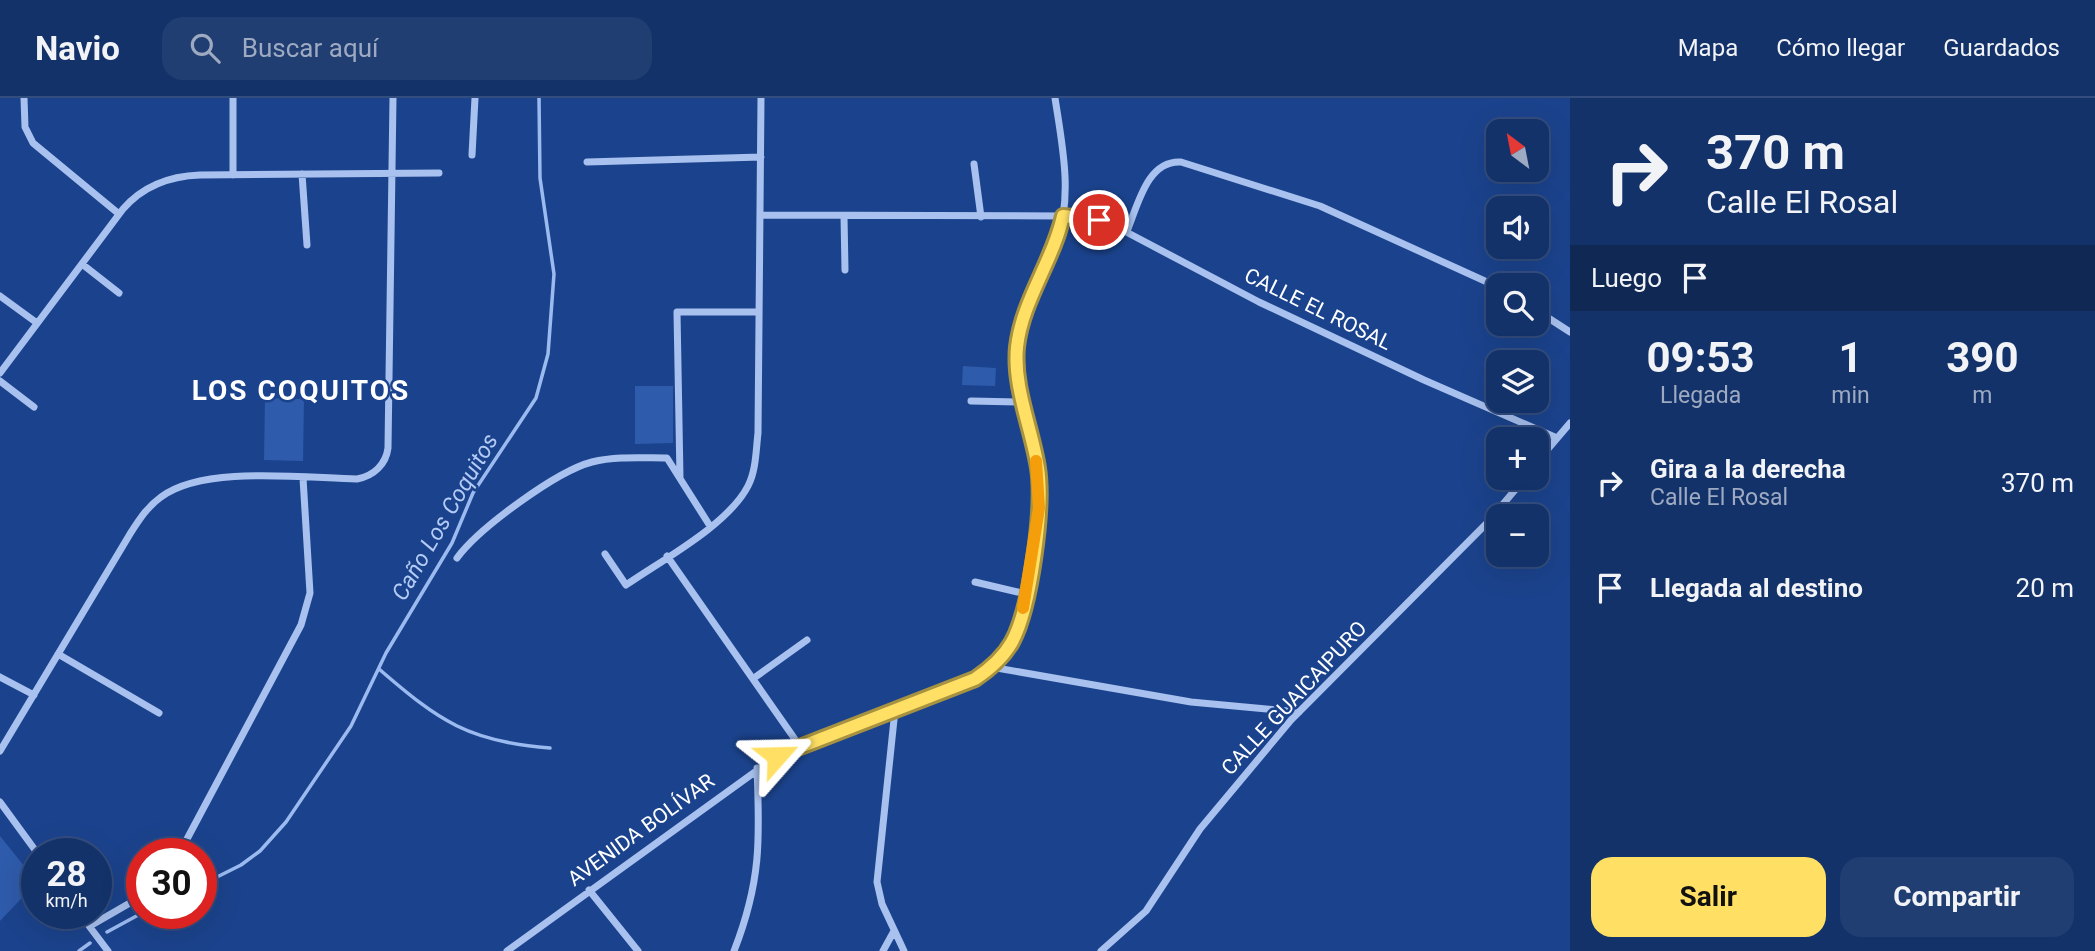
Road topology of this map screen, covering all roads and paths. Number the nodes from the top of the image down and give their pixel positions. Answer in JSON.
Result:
{"nodes":[{"id":1,"x":24,"y":98,"type":"edge"},
{"id":2,"x":233,"y":98,"type":"edge"},
{"id":3,"x":393,"y":98,"type":"edge"},
{"id":4,"x":475,"y":98,"type":"edge"},
{"id":5,"x":761,"y":98,"type":"edge"},
{"id":6,"x":1055,"y":98,"type":"edge"},
{"id":7,"x":472,"y":155,"type":"dead end"},
{"id":8,"x":761,"y":157,"type":"junction"},
{"id":9,"x":587,"y":162,"type":"dead end"},
{"id":10,"x":974,"y":164,"type":"dead end"},
{"id":11,"x":439,"y":173,"type":"dead end"},
{"id":12,"x":303,"y":174,"type":"junction"},
{"id":13,"x":393,"y":174,"type":"junction"},
{"id":14,"x":233,"y":175,"type":"junction"},
{"id":15,"x":120,"y":214,"type":"junction"},
{"id":16,"x":760,"y":215,"type":"junction"},
{"id":17,"x":844,"y":216,"type":"junction"},
{"id":18,"x":1063,"y":216,"type":"junction"},
{"id":19,"x":981,"y":217,"type":"junction"},
{"id":20,"x":1127,"y":231,"type":"junction"},
{"id":21,"x":307,"y":245,"type":"dead end"},
{"id":22,"x":82,"y":264,"type":"junction"},
{"id":23,"x":845,"y":270,"type":"dead end"},
{"id":24,"x":1486,"y":282,"type":"edge"},
{"id":25,"x":119,"y":293,"type":"dead end"},
{"id":26,"x":0,"y":296,"type":"edge"},
{"id":27,"x":758,"y":312,"type":"junction"},
{"id":28,"x":1549,"y":318,"type":"edge"},
{"id":29,"x":37,"y":323,"type":"junction"},
{"id":30,"x":1570,"y":332,"type":"edge"},
{"id":31,"x":0,"y":373,"type":"edge"},
{"id":32,"x":0,"y":381,"type":"edge"},
{"id":33,"x":971,"y":401,"type":"dead end"},
{"id":34,"x":1024,"y":402,"type":"junction"},
{"id":35,"x":34,"y":407,"type":"dead end"},
{"id":36,"x":1570,"y":423,"type":"edge"},
{"id":37,"x":1557,"y":438,"type":"junction"},
{"id":38,"x":1549,"y":448,"type":"edge"},
{"id":39,"x":303,"y":478,"type":"junction"},
{"id":40,"x":681,"y":479,"type":"junction"},
{"id":41,"x":1515,"y":490,"type":"edge"},
{"id":42,"x":710,"y":526,"type":"junction"},
{"id":43,"x":605,"y":554,"type":"dead end"},
{"id":44,"x":667,"y":556,"type":"junction"},
{"id":45,"x":457,"y":558,"type":"dead end"},
{"id":46,"x":975,"y":582,"type":"dead end"},
{"id":47,"x":1026,"y":594,"type":"junction"},
{"id":48,"x":807,"y":640,"type":"dead end"},
{"id":49,"x":58,"y":654,"type":"junction"},
{"id":50,"x":991,"y":667,"type":"junction"},
{"id":51,"x":0,"y":677,"type":"edge"},
{"id":52,"x":754,"y":678,"type":"junction"},
{"id":53,"x":34,"y":695,"type":"junction"},
{"id":54,"x":895,"y":710,"type":"junction"},
{"id":55,"x":1299,"y":712,"type":"junction"},
{"id":56,"x":159,"y":713,"type":"dead end"},
{"id":57,"x":799,"y":745,"type":"junction"},
{"id":58,"x":0,"y":751,"type":"edge"},
{"id":59,"x":757,"y":768,"type":"junction"},
{"id":60,"x":0,"y":802,"type":"edge"},
{"id":61,"x":26,"y":838,"type":"edge"},
{"id":62,"x":188,"y":838,"type":"edge"},
{"id":63,"x":589,"y":890,"type":"junction"},
{"id":64,"x":92,"y":929,"type":"edge"},
{"id":65,"x":894,"y":931,"type":"junction"},
{"id":66,"x":108,"y":951,"type":"edge"},
{"id":67,"x":506,"y":951,"type":"edge"},
{"id":68,"x":638,"y":951,"type":"edge"},
{"id":69,"x":734,"y":951,"type":"edge"},
{"id":70,"x":883,"y":951,"type":"edge"},
{"id":71,"x":904,"y":951,"type":"edge"},
{"id":72,"x":1101,"y":951,"type":"edge"}],
"edges":[{"from":1,"to":15,"type":"street"},
{"from":2,"to":14,"type":"street"},
{"from":3,"to":13,"type":"street"},
{"from":4,"to":7,"type":"street"},
{"from":5,"to":8,"type":"street"},
{"from":6,"to":18,"type":"street","name":"AVENIDA BOLÍVAR"},
{"from":8,"to":9,"type":"street"},
{"from":8,"to":16,"type":"street"},
{"from":10,"to":19,"type":"street"},
{"from":11,"to":13,"type":"street"},
{"from":12,"to":13,"type":"street"},
{"from":12,"to":14,"type":"street"},
{"from":12,"to":21,"type":"street"},
{"from":13,"to":39,"type":"street"},
{"from":14,"to":15,"type":"street"},
{"from":15,"to":22,"type":"street"},
{"from":16,"to":17,"type":"street","name":"CALLE EL ROSAL"},
{"from":16,"to":27,"type":"street"},
{"from":17,"to":19,"type":"street","name":"CALLE EL ROSAL"},
{"from":17,"to":23,"type":"street"},
{"from":18,"to":19,"type":"street","name":"CALLE EL ROSAL"},
{"from":18,"to":20,"type":"street","name":"CALLE EL ROSAL"},
{"from":18,"to":34,"type":"street","name":"AVENIDA BOLÍVAR"},
{"from":20,"to":24,"type":"street"},
{"from":20,"to":37,"type":"street","name":"CALLE EL ROSAL"},
{"from":22,"to":25,"type":"street"},
{"from":22,"to":29,"type":"street"},
{"from":26,"to":29,"type":"street"},
{"from":27,"to":40,"type":"street"},
{"from":27,"to":42,"type":"street"},
{"from":28,"to":30,"type":"street"},
{"from":29,"to":31,"type":"street"},
{"from":32,"to":35,"type":"street"},
{"from":33,"to":34,"type":"street"},
{"from":34,"to":47,"type":"street","name":"AVENIDA BOLÍVAR"},
{"from":36,"to":37,"type":"street"},
{"from":37,"to":38,"type":"street"},
{"from":39,"to":49,"type":"street"},
{"from":39,"to":62,"type":"street"},
{"from":40,"to":42,"type":"street"},
{"from":40,"to":45,"type":"street"},
{"from":41,"to":55,"type":"street","name":"CALLE GUAICAIPURO"},
{"from":42,"to":44,"type":"street"},
{"from":43,"to":44,"type":"street"},
{"from":44,"to":52,"type":"street"},
{"from":46,"to":47,"type":"street"},
{"from":47,"to":50,"type":"street","name":"AVENIDA BOLÍVAR"},
{"from":48,"to":52,"type":"street"},
{"from":49,"to":53,"type":"street"},
{"from":49,"to":56,"type":"street"},
{"from":50,"to":54,"type":"street","name":"AVENIDA BOLÍVAR"},
{"from":50,"to":55,"type":"street"},
{"from":51,"to":53,"type":"street"},
{"from":52,"to":57,"type":"street"},
{"from":53,"to":58,"type":"street"},
{"from":54,"to":57,"type":"street","name":"AVENIDA BOLÍVAR"},
{"from":54,"to":65,"type":"street"},
{"from":55,"to":72,"type":"street","name":"CALLE GUAICAIPURO"},
{"from":57,"to":59,"type":"street","name":"AVENIDA BOLÍVAR"},
{"from":59,"to":63,"type":"street","name":"AVENIDA BOLÍVAR"},
{"from":59,"to":69,"type":"street"},
{"from":60,"to":61,"type":"street"},
{"from":63,"to":67,"type":"street","name":"AVENIDA BOLÍVAR"},
{"from":63,"to":68,"type":"street"},
{"from":64,"to":66,"type":"street"},
{"from":65,"to":70,"type":"street"},
{"from":65,"to":71,"type":"street"}]}
